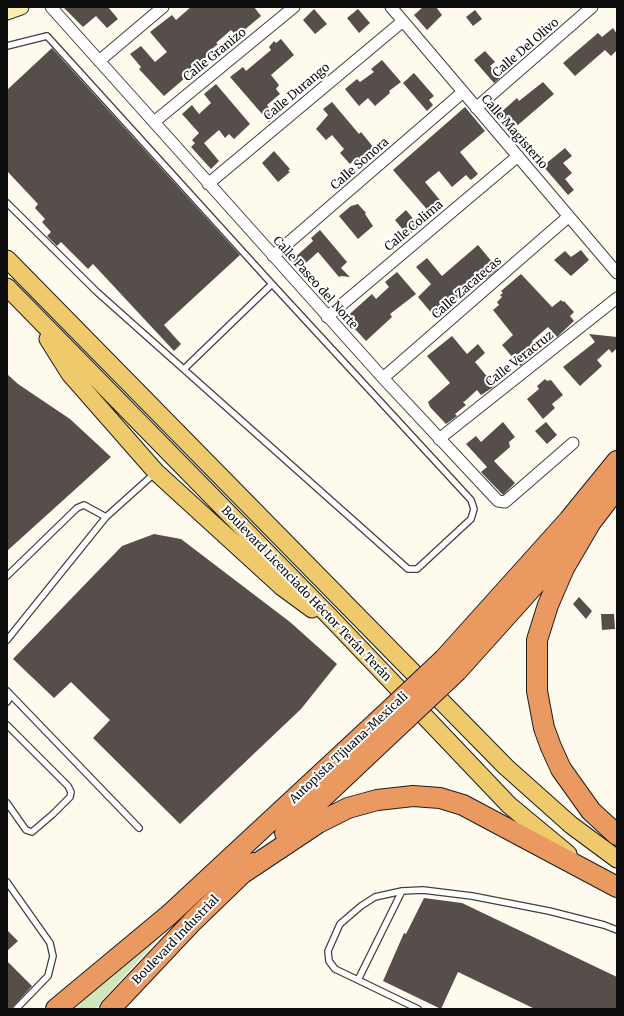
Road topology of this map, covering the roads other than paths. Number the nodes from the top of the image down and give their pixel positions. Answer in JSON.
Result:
{"nodes":[{"id":1,"x":20,"y":7,"type":"edge"},
{"id":2,"x":52,"y":7,"type":"edge"},
{"id":3,"x":163,"y":7,"type":"edge"},
{"id":4,"x":294,"y":7,"type":"edge"},
{"id":5,"x":391,"y":7,"type":"edge"},
{"id":6,"x":592,"y":7,"type":"edge"},
{"id":7,"x":7,"y":12,"type":"edge"},
{"id":8,"x":403,"y":21,"type":"junction"},
{"id":9,"x":7,"y":46,"type":"edge"},
{"id":10,"x":99,"y":61,"type":"junction"},
{"id":11,"x":463,"y":92,"type":"junction"},
{"id":12,"x":476,"y":108,"type":"junction"},
{"id":13,"x":154,"y":122,"type":"junction"},
{"id":14,"x":518,"y":156,"type":"junction"},
{"id":15,"x":208,"y":184,"type":"junction"},
{"id":16,"x":7,"y":203,"type":"edge"},
{"id":17,"x":568,"y":217,"type":"junction"},
{"id":18,"x":273,"y":256,"type":"junction"},
{"id":19,"x":7,"y":259,"type":"edge"},
{"id":20,"x":617,"y":273,"type":"edge"},
{"id":21,"x":272,"y":284,"type":"junction"},
{"id":22,"x":7,"y":287,"type":"edge"},
{"id":23,"x":617,"y":298,"type":"edge"},
{"id":24,"x":30,"y":310,"type":"junction"},
{"id":25,"x":327,"y":317,"type":"junction"},
{"id":26,"x":184,"y":369,"type":"junction"},
{"id":27,"x":382,"y":378,"type":"junction"},
{"id":28,"x":439,"y":439,"type":"junction"},
{"id":29,"x":573,"y":443,"type":"dead end"},
{"id":30,"x":617,"y":461,"type":"edge"},
{"id":31,"x":156,"y":472,"type":"junction"},
{"id":32,"x":617,"y":488,"type":"edge"},
{"id":33,"x":106,"y":517,"type":"junction"},
{"id":34,"x":591,"y":522,"type":"junction"},
{"id":35,"x":7,"y":576,"type":"edge"},
{"id":36,"x":333,"y":620,"type":"junction"},
{"id":37,"x":7,"y":640,"type":"edge"},
{"id":38,"x":450,"y":665,"type":"junction"},
{"id":39,"x":9,"y":694,"type":"edge"},
{"id":40,"x":7,"y":702,"type":"edge"},
{"id":41,"x":399,"y":714,"type":"junction"},
{"id":42,"x":7,"y":725,"type":"edge"},
{"id":43,"x":7,"y":803,"type":"edge"},
{"id":44,"x":139,"y":828,"type":"dead end"},
{"id":45,"x":617,"y":835,"type":"edge"},
{"id":46,"x":617,"y":859,"type":"edge"},
{"id":47,"x":243,"y":872,"type":"junction"},
{"id":48,"x":595,"y":874,"type":"junction"},
{"id":49,"x":7,"y":882,"type":"edge"},
{"id":50,"x":617,"y":887,"type":"edge"},
{"id":51,"x":402,"y":891,"type":"junction"},
{"id":52,"x":617,"y":930,"type":"edge"},
{"id":53,"x":358,"y":980,"type":"junction"},
{"id":54,"x":16,"y":1009,"type":"edge"},
{"id":55,"x":56,"y":1009,"type":"edge"},
{"id":56,"x":110,"y":1009,"type":"edge"},
{"id":57,"x":418,"y":1009,"type":"edge"}],
"edges":[{"from":1,"to":7,"type":"main road"},
{"from":2,"to":10,"type":"street","name":"Calle Paseo del Norte"},
{"from":3,"to":10,"type":"street"},
{"from":4,"to":13,"type":"street","name":"Calle Granizo"},
{"from":5,"to":8,"type":"street","name":"Calle Magisterio"},
{"from":6,"to":12,"type":"street","name":"Calle Del Olivo"},
{"from":8,"to":11,"type":"street","name":"Calle Magisterio"},
{"from":8,"to":15,"type":"street","name":"Calle Durango"},
{"from":9,"to":21,"type":"lane"},
{"from":10,"to":13,"type":"street","name":"Calle Paseo del Norte"},
{"from":11,"to":12,"type":"street","name":"Calle Magisterio"},
{"from":11,"to":18,"type":"street","name":"Calle Sonora"},
{"from":12,"to":14,"type":"street","name":"Calle Magisterio"},
{"from":13,"to":15,"type":"street","name":"Calle Paseo del Norte"},
{"from":14,"to":17,"type":"street","name":"Calle Magisterio"},
{"from":14,"to":25,"type":"street","name":"Calle Colima"},
{"from":15,"to":18,"type":"street","name":"Calle Paseo del Norte"},
{"from":16,"to":26,"type":"lane"},
{"from":17,"to":20,"type":"street","name":"Calle Magisterio"},
{"from":17,"to":27,"type":"street","name":"Calle Zacatecas"},
{"from":18,"to":25,"type":"street","name":"Calle Paseo del Norte"},
{"from":19,"to":46,"type":"main road","name":"Boulevard Licenciado Héctor Terán Terán"},
{"from":21,"to":26,"type":"lane"},
{"from":21,"to":26,"type":"lane"},
{"from":22,"to":24,"type":"main road","name":"Boulevard Licenciado Héctor Terán Terán"},
{"from":23,"to":28,"type":"street","name":"Calle Veracruz"},
{"from":24,"to":31,"type":"main road"},
{"from":24,"to":36,"type":"main road","name":"Boulevard Licenciado Héctor Terán Terán"},
{"from":25,"to":27,"type":"street","name":"Calle Paseo del Norte"},
{"from":27,"to":28,"type":"street","name":"Calle Paseo del Norte"},
{"from":28,"to":29,"type":"street","name":"Calle Paseo del Norte"},
{"from":30,"to":38,"type":"highway","name":"Autopista Tijuana-Mexicali"},
{"from":31,"to":33,"type":"lane"},
{"from":31,"to":36,"type":"main road"},
{"from":32,"to":34,"type":"highway","name":"Autopista Tijuana-Mexicali"},
{"from":33,"to":35,"type":"lane"},
{"from":33,"to":37,"type":"lane"},
{"from":34,"to":38,"type":"highway","name":"Autopista Tijuana-Mexicali"},
{"from":34,"to":45,"type":"highway"},
{"from":36,"to":48,"type":"main road","name":"Boulevard Licenciado Héctor Terán Terán"},
{"from":38,"to":41,"type":"highway","name":"Autopista Tijuana-Mexicali","bridge":true},
{"from":39,"to":40,"type":"lane"},
{"from":39,"to":44,"type":"lane"},
{"from":41,"to":47,"type":"highway","name":"Autopista Tijuana-Mexicali"},
{"from":41,"to":55,"type":"highway","name":"Autopista Tijuana-Mexicali"},
{"from":42,"to":43,"type":"lane"},
{"from":47,"to":48,"type":"highway"},
{"from":47,"to":56,"type":"highway","name":"Boulevard Industrial"},
{"from":48,"to":50,"type":"highway","name":"Boulevard Licenciado Héctor Terán Terán"},
{"from":49,"to":54,"type":"lane"},
{"from":51,"to":52,"type":"lane"},
{"from":51,"to":53,"type":"lane"},
{"from":51,"to":53,"type":"lane"},
{"from":53,"to":57,"type":"lane"}]}
